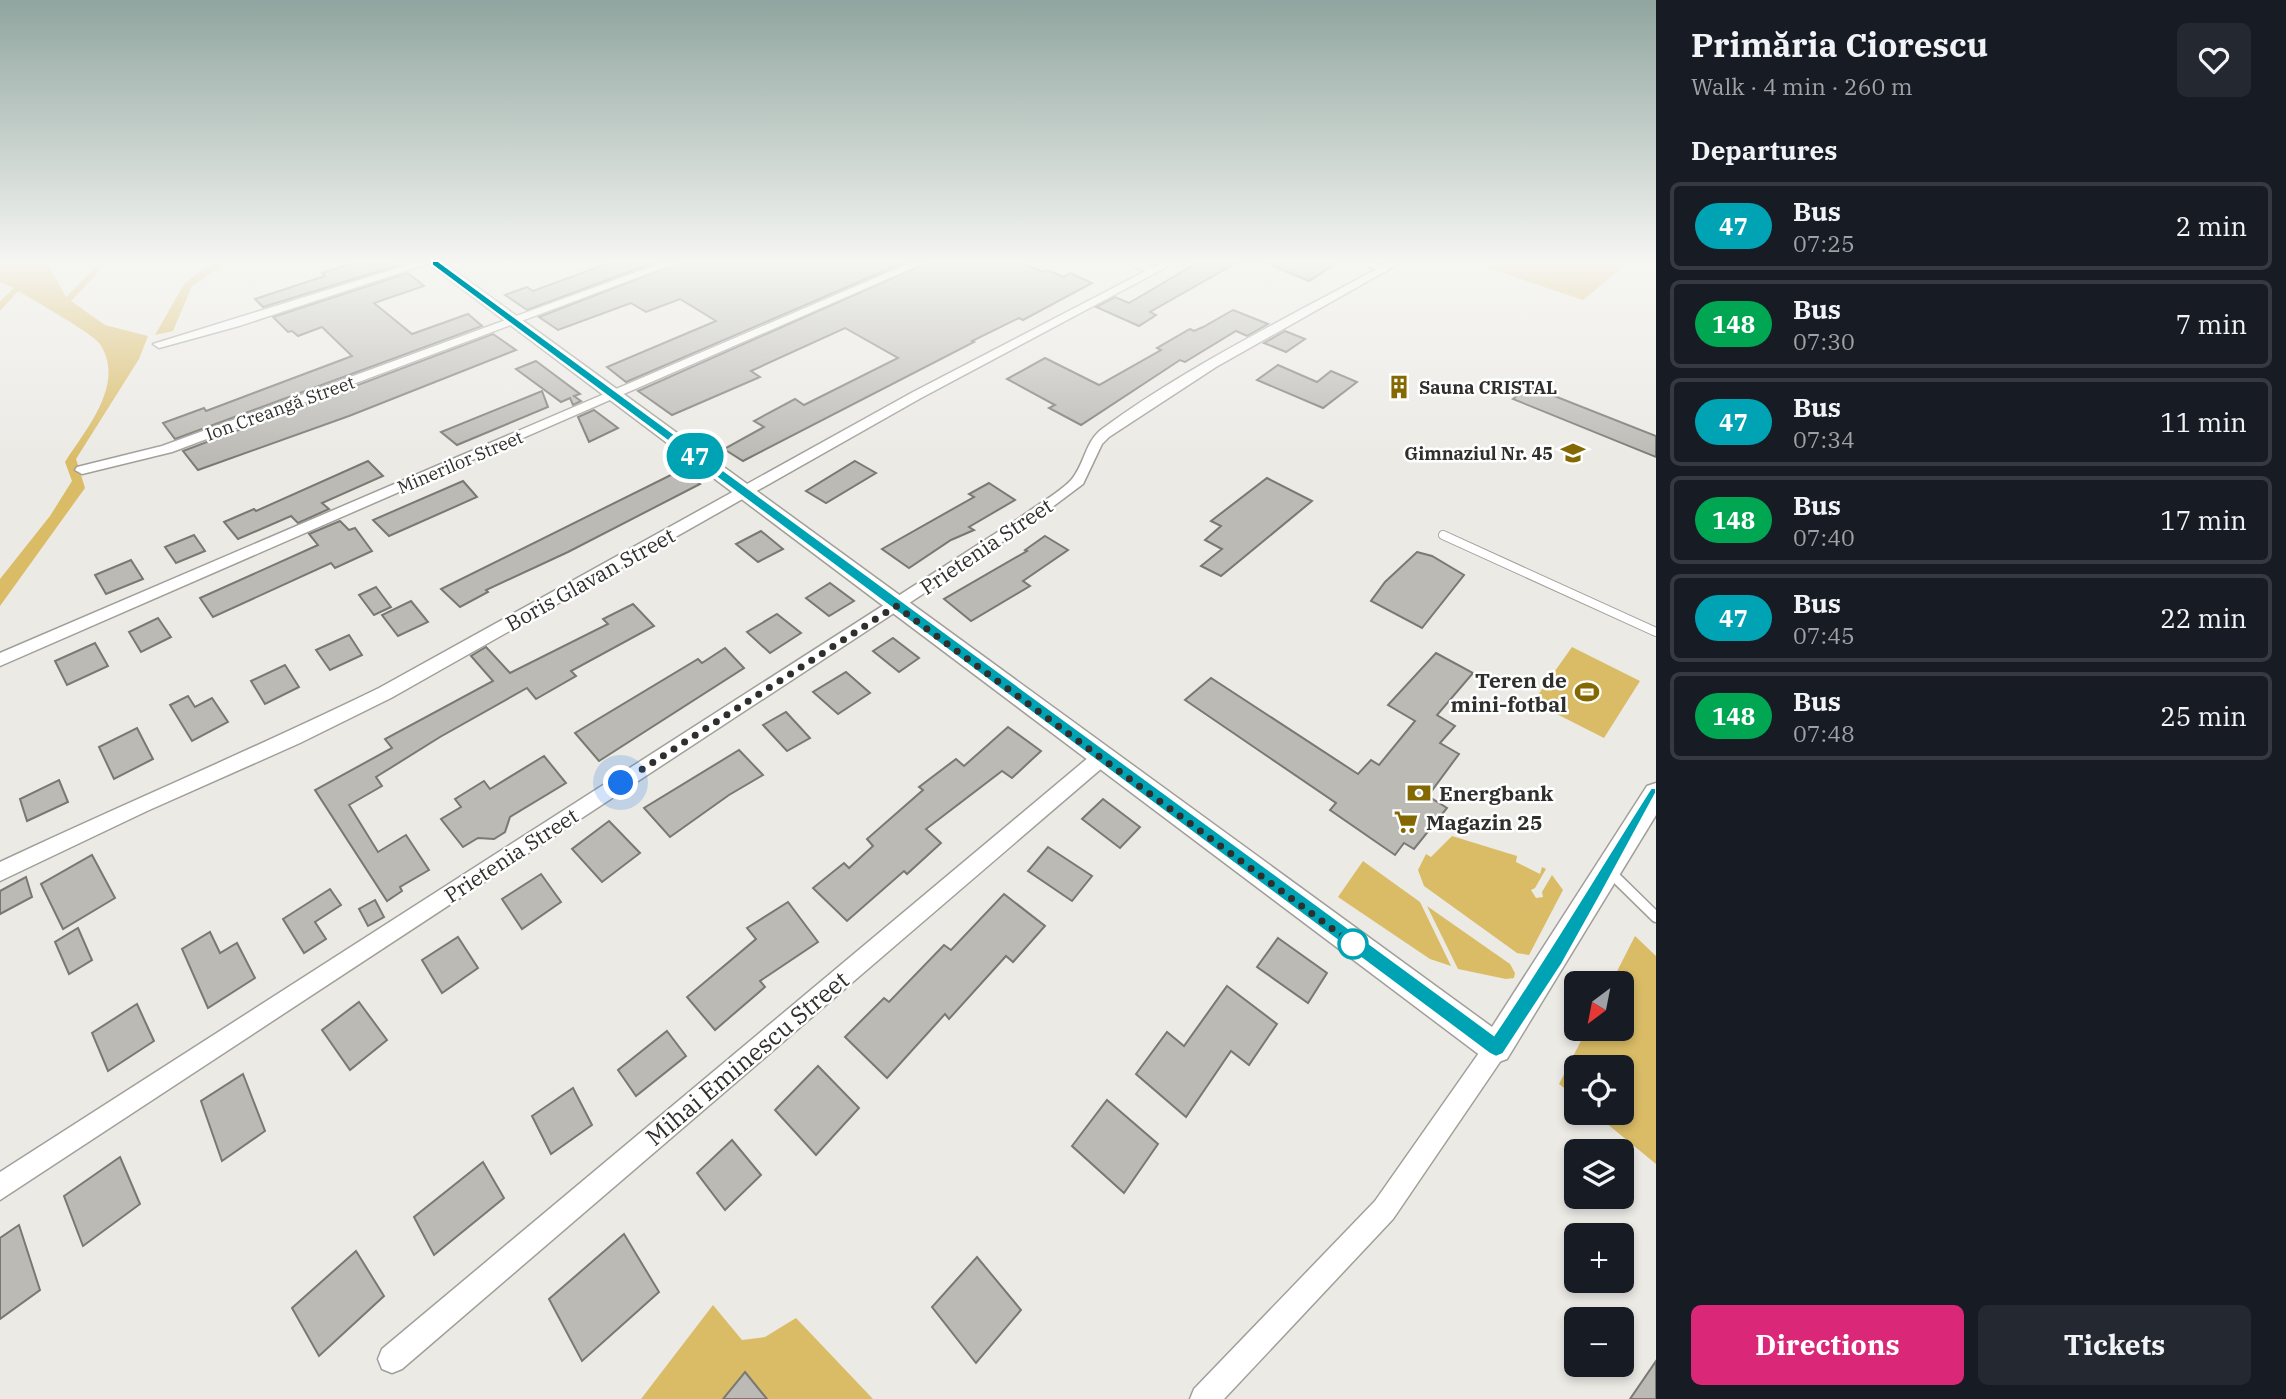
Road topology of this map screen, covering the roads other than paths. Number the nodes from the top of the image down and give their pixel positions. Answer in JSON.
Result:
{"nodes":[{"id":1,"x":219,"y":328,"type":"edge"},
{"id":2,"x":497,"y":328,"type":"edge"},
{"id":3,"x":523,"y":328,"type":"edge"},
{"id":4,"x":768,"y":328,"type":"edge"},
{"id":5,"x":1044,"y":328,"type":"edge"},
{"id":6,"x":1273,"y":328,"type":"edge"},
{"id":7,"x":159,"y":344,"type":"dead end"},
{"id":8,"x":614,"y":395,"type":"junction"},
{"id":9,"x":82,"y":470,"type":"dead end"},
{"id":10,"x":745,"y":494,"type":"junction"},
{"id":11,"x":1443,"y":535,"type":"dead end"},
{"id":12,"x":896,"y":606,"type":"junction"},
{"id":13,"x":1656,"y":632,"type":"edge"},
{"id":14,"x":0,"y":660,"type":"edge"},
{"id":15,"x":1102,"y":757,"type":"junction"},
{"id":16,"x":1656,"y":793,"type":"edge"},
{"id":17,"x":1608,"y":871,"type":"junction"},
{"id":18,"x":0,"y":872,"type":"edge"},
{"id":19,"x":1656,"y":917,"type":"edge"},
{"id":20,"x":1496,"y":1048,"type":"junction"},
{"id":21,"x":0,"y":1187,"type":"edge"},
{"id":22,"x":392,"y":1359,"type":"dead end"},
{"id":23,"x":1204,"y":1399,"type":"edge"}],
"edges":[{"from":1,"to":7,"type":"street"},
{"from":2,"to":9,"type":"street","name":"Ion Creangă Street"},
{"from":3,"to":8,"type":"street"},
{"from":4,"to":8,"type":"street","name":"Minerilor Street"},
{"from":5,"to":10,"type":"street","name":"Boris Glavan Street"},
{"from":6,"to":12,"type":"street","name":"Prietenia Street"},
{"from":8,"to":10,"type":"street"},
{"from":8,"to":14,"type":"street","name":"Minerilor Street"},
{"from":10,"to":12,"type":"street"},
{"from":10,"to":18,"type":"street","name":"Boris Glavan Street"},
{"from":11,"to":13,"type":"lane"},
{"from":12,"to":15,"type":"street"},
{"from":12,"to":21,"type":"street","name":"Prietenia Street"},
{"from":15,"to":20,"type":"street"},
{"from":15,"to":22,"type":"street","name":"Mihai Eminescu Street"},
{"from":16,"to":17,"type":"street"},
{"from":17,"to":19,"type":"lane"},
{"from":17,"to":20,"type":"street"},
{"from":20,"to":23,"type":"street"}]}
